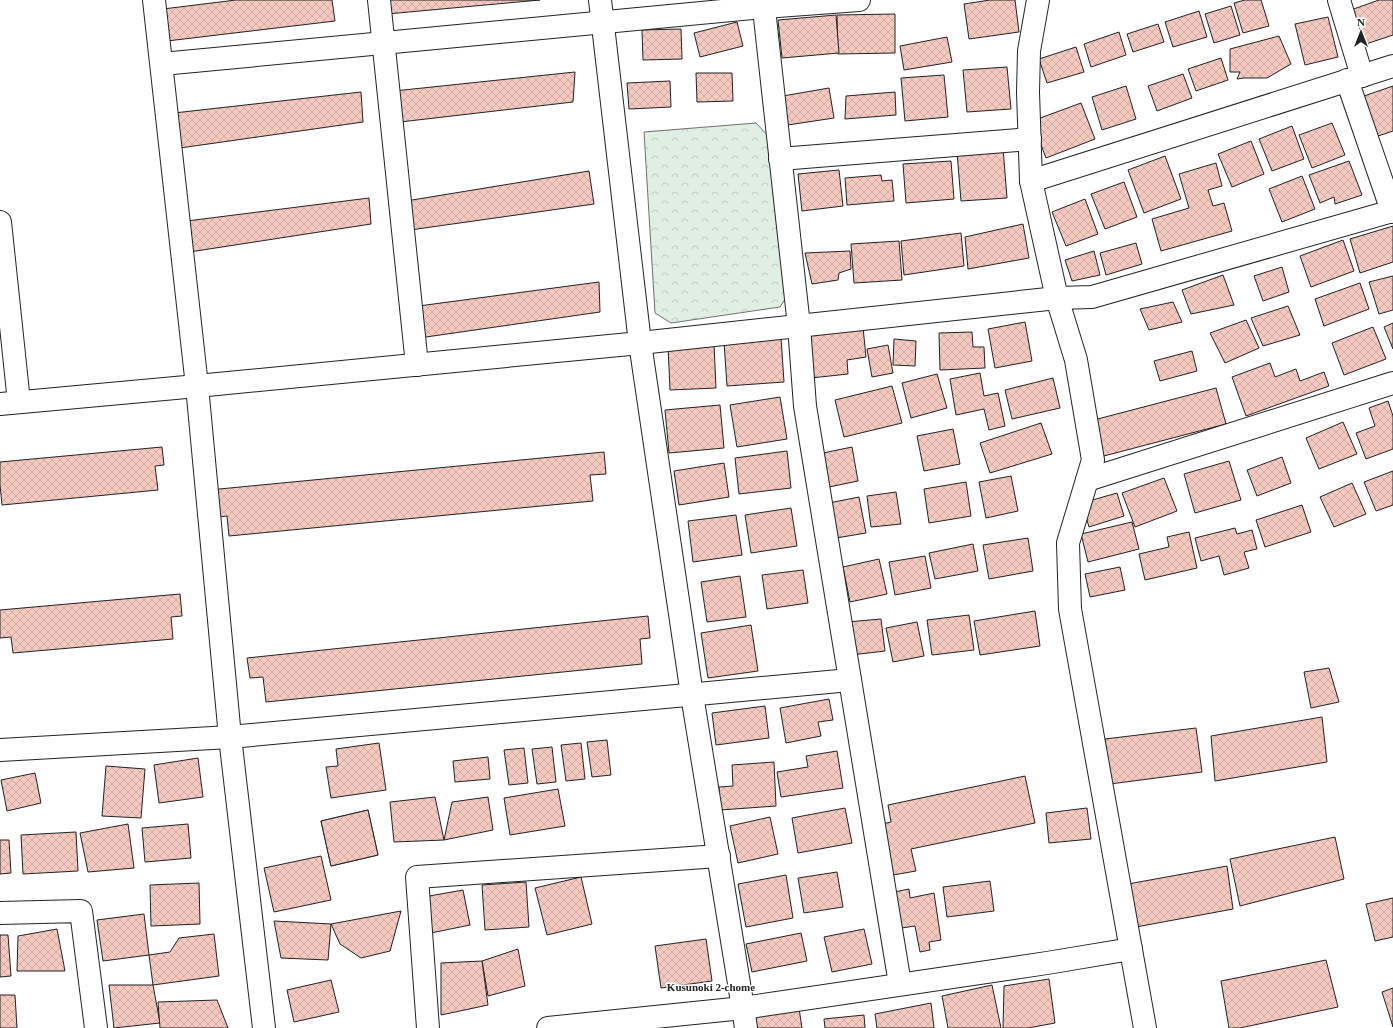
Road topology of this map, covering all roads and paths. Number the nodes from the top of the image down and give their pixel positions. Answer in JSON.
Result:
{"nodes":[{"id":1,"x":154,"y":0,"type":"edge"},
{"id":2,"x":378,"y":0,"type":"edge"},
{"id":3,"x":600,"y":0,"type":"edge"},
{"id":4,"x":858,"y":0,"type":"edge"},
{"id":5,"x":1038,"y":0,"type":"edge"},
{"id":6,"x":1339,"y":0,"type":"edge"},
{"id":7,"x":764,"y":3,"type":"edge"},
{"id":8,"x":602,"y":22,"type":"junction"},
{"id":9,"x":383,"y":43,"type":"junction"},
{"id":10,"x":162,"y":64,"type":"junction"},
{"id":11,"x":1393,"y":66,"type":"edge"},
{"id":12,"x":1354,"y":78,"type":"junction"},
{"id":13,"x":1030,"y":139,"type":"junction"},
{"id":14,"x":780,"y":158,"type":"junction"},
{"id":15,"x":1031,"y":181,"type":"junction"},
{"id":16,"x":1393,"y":212,"type":"edge"},
{"id":17,"x":0,"y":222,"type":"edge"},
{"id":18,"x":1,"y":245,"type":"edge"},
{"id":19,"x":1057,"y":298,"type":"junction"},
{"id":20,"x":799,"y":326,"type":"junction"},
{"id":21,"x":640,"y":343,"type":"junction"},
{"id":22,"x":417,"y":365,"type":"junction"},
{"id":23,"x":1393,"y":383,"type":"edge"},
{"id":24,"x":197,"y":386,"type":"junction"},
{"id":25,"x":9,"y":403,"type":"edge"},
{"id":26,"x":1087,"y":480,"type":"junction"},
{"id":27,"x":850,"y":680,"type":"junction"},
{"id":28,"x":692,"y":696,"type":"junction"},
{"id":29,"x":230,"y":737,"type":"junction"},
{"id":30,"x":0,"y":750,"type":"edge"},
{"id":31,"x":719,"y":856,"type":"junction"},
{"id":32,"x":0,"y":913,"type":"edge"},
{"id":33,"x":1131,"y":949,"type":"junction"},
{"id":34,"x":900,"y":984,"type":"junction"},
{"id":35,"x":745,"y":1018,"type":"edge"},
{"id":36,"x":581,"y":1026,"type":"edge"},
{"id":37,"x":96,"y":1028,"type":"edge"},
{"id":38,"x":264,"y":1028,"type":"edge"},
{"id":39,"x":428,"y":1028,"type":"edge"},
{"id":40,"x":548,"y":1028,"type":"edge"},
{"id":41,"x":1145,"y":1028,"type":"edge"}],
"edges":[{"from":1,"to":10,"type":"street"},
{"from":2,"to":9,"type":"street"},
{"from":3,"to":8,"type":"street"},
{"from":4,"to":7,"type":"street"},
{"from":5,"to":13,"type":"street"},
{"from":6,"to":12,"type":"street"},
{"from":7,"to":8,"type":"street"},
{"from":7,"to":14,"type":"street"},
{"from":8,"to":9,"type":"street"},
{"from":8,"to":21,"type":"street"},
{"from":9,"to":10,"type":"street"},
{"from":9,"to":22,"type":"street"},
{"from":10,"to":24,"type":"street"},
{"from":11,"to":12,"type":"street"},
{"from":12,"to":15,"type":"street"},
{"from":12,"to":16,"type":"street"},
{"from":13,"to":14,"type":"street"},
{"from":13,"to":15,"type":"street"},
{"from":14,"to":20,"type":"street"},
{"from":15,"to":19,"type":"street"},
{"from":16,"to":19,"type":"street"},
{"from":17,"to":18,"type":"street"},
{"from":18,"to":25,"type":"street"},
{"from":19,"to":20,"type":"street"},
{"from":19,"to":26,"type":"street"},
{"from":20,"to":21,"type":"street"},
{"from":20,"to":27,"type":"street"},
{"from":21,"to":22,"type":"street"},
{"from":21,"to":28,"type":"street"},
{"from":22,"to":24,"type":"street"},
{"from":23,"to":26,"type":"street"},
{"from":24,"to":25,"type":"street"},
{"from":24,"to":29,"type":"street"},
{"from":26,"to":33,"type":"street"},
{"from":27,"to":28,"type":"street"},
{"from":27,"to":34,"type":"street"},
{"from":28,"to":29,"type":"street"},
{"from":28,"to":31,"type":"street"},
{"from":29,"to":30,"type":"street"},
{"from":29,"to":38,"type":"street"},
{"from":31,"to":35,"type":"street"},
{"from":31,"to":39,"type":"street"},
{"from":32,"to":37,"type":"street"},
{"from":33,"to":34,"type":"street"},
{"from":33,"to":41,"type":"street"},
{"from":34,"to":35,"type":"street"},
{"from":35,"to":36,"type":"street"},
{"from":36,"to":40,"type":"street"}]}
